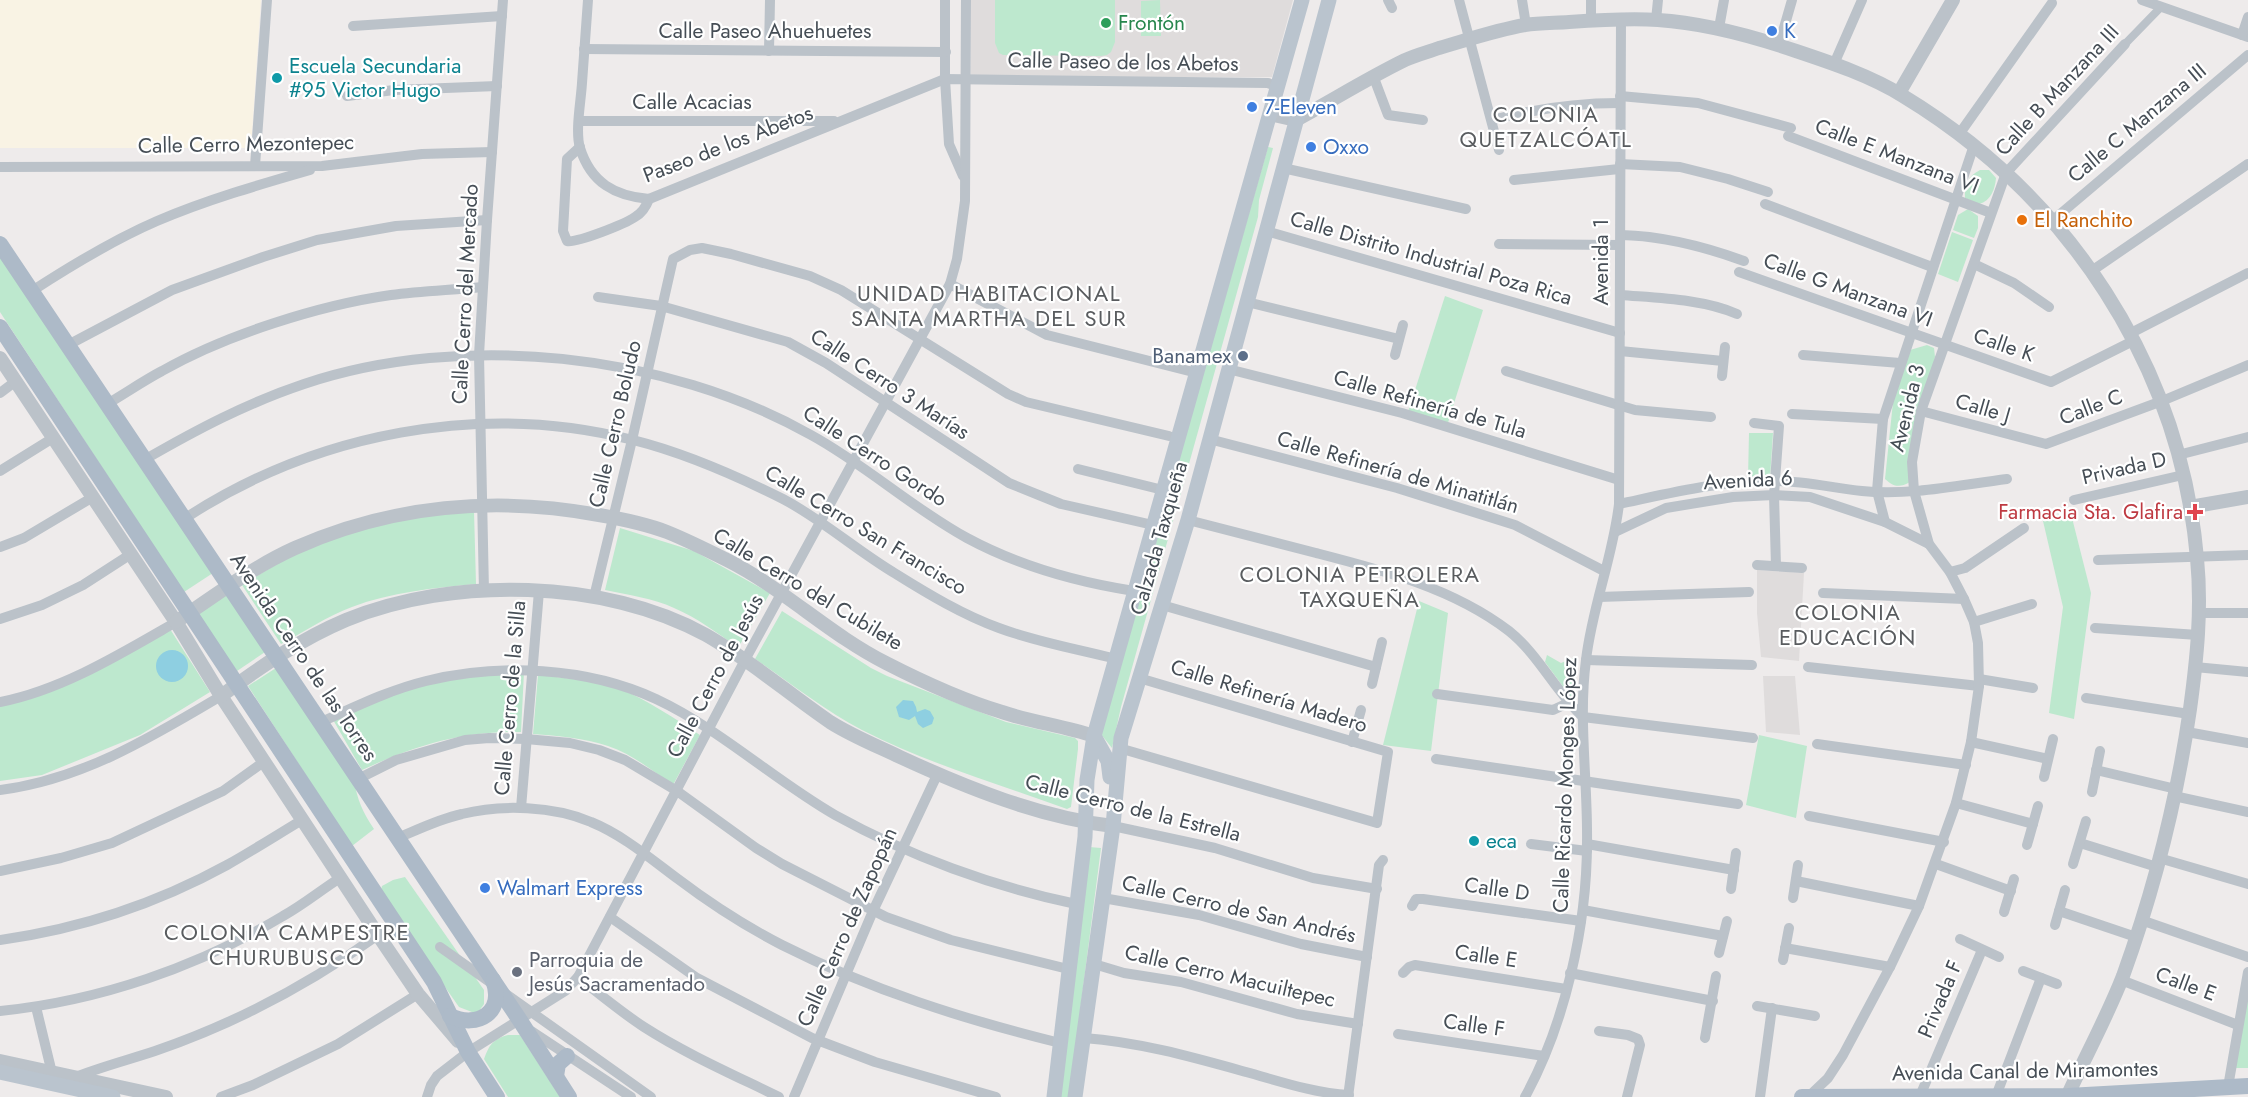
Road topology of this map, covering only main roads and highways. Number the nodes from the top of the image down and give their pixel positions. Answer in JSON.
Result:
{"nodes":[{"id":1,"x":1302,"y":0,"type":"edge"},
{"id":2,"x":1329,"y":0,"type":"edge"},
{"id":3,"x":0,"y":244,"type":"edge"},
{"id":4,"x":0,"y":327,"type":"edge"},
{"id":5,"x":1094,"y":736,"type":"junction"},
{"id":6,"x":1114,"y":818,"type":"junction"},
{"id":7,"x":492,"y":979,"type":"junction"},
{"id":8,"x":450,"y":1016,"type":"junction"},
{"id":9,"x":567,"y":1056,"type":"road end"},
{"id":10,"x":0,"y":1072,"type":"edge"},
{"id":11,"x":556,"y":1076,"type":"junction"},
{"id":12,"x":0,"y":1082,"type":"edge"},
{"id":13,"x":2248,"y":1086,"type":"edge"},
{"id":14,"x":1920,"y":1096,"type":"edge"},
{"id":15,"x":1996,"y":1096,"type":"edge"},
{"id":16,"x":2067,"y":1096,"type":"edge"},
{"id":17,"x":67,"y":1097,"type":"edge"},
{"id":18,"x":113,"y":1097,"type":"edge"},
{"id":19,"x":497,"y":1097,"type":"edge"},
{"id":20,"x":569,"y":1097,"type":"edge"},
{"id":21,"x":1054,"y":1097,"type":"edge"},
{"id":22,"x":1075,"y":1097,"type":"edge"},
{"id":23,"x":1802,"y":1097,"type":"edge"},
{"id":24,"x":1808,"y":1097,"type":"edge"}],
"edges":[{"from":1,"to":5,"type":"main road","name":"Calzada Taxqueña"},
{"from":2,"to":6,"type":"main road","name":"Calzada Taxqueña"},
{"from":3,"to":7,"type":"main road","name":"Avenida Cerro de las Torres"},
{"from":4,"to":8,"type":"main road"},
{"from":5,"to":6,"type":"main road"},
{"from":5,"to":21,"type":"main road","name":"Calzada Taxqueña"},
{"from":6,"to":22,"type":"main road","name":"Calzada Taxqueña"},
{"from":7,"to":8,"type":"main road"},
{"from":7,"to":11,"type":"main road","name":"Avenida Cerro de las Torres"},
{"from":8,"to":19,"type":"main road"},
{"from":9,"to":11,"type":"main road"},
{"from":10,"to":18,"type":"main road"},
{"from":11,"to":20,"type":"main road","name":"Avenida Cerro de las Torres"},
{"from":12,"to":17,"type":"main road"},
{"from":13,"to":16,"type":"main road","name":"Avenida Canal de Miramontes"},
{"from":14,"to":15,"type":"main road","name":"Avenida Canal de Miramontes"},
{"from":14,"to":24,"type":"main road","name":"Avenida Canal de Miramontes"},
{"from":15,"to":16,"type":"main road","name":"Avenida Canal de Miramontes"},
{"from":23,"to":24,"type":"main road","name":"Avenida Canal de Miramontes"}]}
